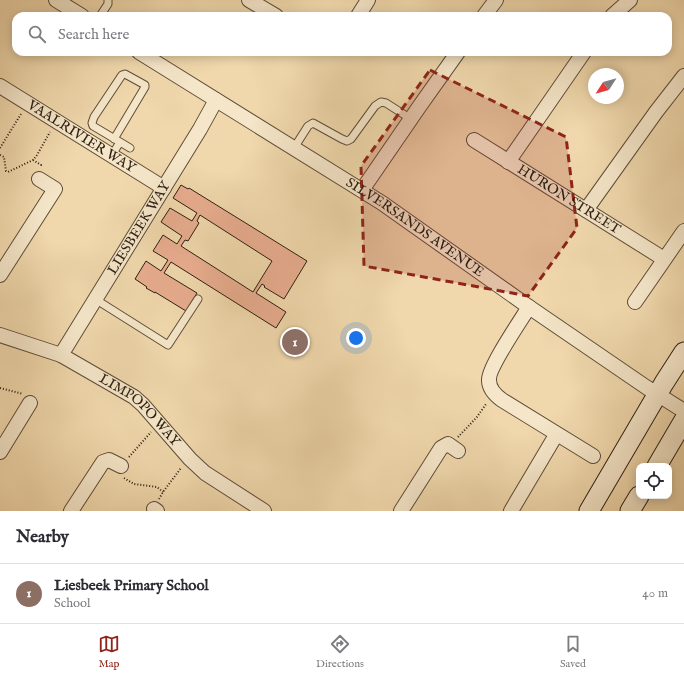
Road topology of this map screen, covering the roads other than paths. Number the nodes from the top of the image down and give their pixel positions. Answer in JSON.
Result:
{"nodes":[{"id":1,"x":56,"y":0,"type":"edge"},
{"id":2,"x":108,"y":0,"type":"edge"},
{"id":3,"x":368,"y":0,"type":"edge"},
{"id":4,"x":496,"y":0,"type":"edge"},
{"id":5,"x":630,"y":0,"type":"edge"},
{"id":6,"x":255,"y":1,"type":"edge"},
{"id":7,"x":76,"y":12,"type":"edge"},
{"id":8,"x":103,"y":12,"type":"edge"},
{"id":9,"x":270,"y":12,"type":"edge"},
{"id":10,"x":360,"y":12,"type":"edge"},
{"id":11,"x":487,"y":12,"type":"edge"},
{"id":12,"x":616,"y":12,"type":"edge"},
{"id":13,"x":145,"y":56,"type":"edge"},
{"id":14,"x":455,"y":56,"type":"edge"},
{"id":15,"x":581,"y":56,"type":"edge"},
{"id":16,"x":684,"y":76,"type":"edge"},
{"id":17,"x":0,"y":86,"type":"edge"},
{"id":18,"x":216,"y":100,"type":"junction"},
{"id":19,"x":411,"y":119,"type":"junction"},
{"id":20,"x":474,"y":140,"type":"dead end"},
{"id":21,"x":117,"y":141,"type":"junction"},
{"id":22,"x":130,"y":148,"type":"dead end"},
{"id":23,"x":294,"y":148,"type":"junction"},
{"id":24,"x":112,"y":155,"type":"junction"},
{"id":25,"x":508,"y":162,"type":"junction"},
{"id":26,"x":39,"y":179,"type":"dead end"},
{"id":27,"x":164,"y":188,"type":"junction"},
{"id":28,"x":362,"y":190,"type":"junction"},
{"id":29,"x":586,"y":210,"type":"junction"},
{"id":30,"x":684,"y":231,"type":"edge"},
{"id":31,"x":664,"y":259,"type":"junction"},
{"id":32,"x":0,"y":275,"type":"edge"},
{"id":33,"x":95,"y":299,"type":"junction"},
{"id":34,"x":198,"y":299,"type":"dead end"},
{"id":35,"x":635,"y":302,"type":"dead end"},
{"id":36,"x":529,"y":307,"type":"junction"},
{"id":37,"x":0,"y":334,"type":"edge"},
{"id":38,"x":684,"y":352,"type":"edge"},
{"id":39,"x":61,"y":354,"type":"junction"},
{"id":40,"x":658,"y":394,"type":"junction"},
{"id":41,"x":30,"y":403,"type":"road end"},
{"id":42,"x":684,"y":411,"type":"edge"},
{"id":43,"x":684,"y":420,"type":"edge"},
{"id":44,"x":556,"y":435,"type":"junction"},
{"id":45,"x":455,"y":448,"type":"road end"},
{"id":46,"x":0,"y":452,"type":"edge"},
{"id":47,"x":593,"y":456,"type":"dead end"},
{"id":48,"x":659,"y":463,"type":"edge"},
{"id":49,"x":121,"y":466,"type":"road end"},
{"id":50,"x":637,"y":499,"type":"edge"},
{"id":51,"x":71,"y":511,"type":"edge"},
{"id":52,"x":264,"y":511,"type":"edge"},
{"id":53,"x":401,"y":511,"type":"edge"},
{"id":54,"x":511,"y":511,"type":"edge"},
{"id":55,"x":589,"y":511,"type":"edge"},
{"id":56,"x":630,"y":511,"type":"edge"}],
"edges":[{"from":1,"to":7,"type":"street"},
{"from":2,"to":8,"type":"lane"},
{"from":3,"to":10,"type":"street"},
{"from":4,"to":11,"type":"street"},
{"from":5,"to":12,"type":"street"},
{"from":6,"to":9,"type":"street"},
{"from":13,"to":18,"type":"street","name":"SILVERSANDS AVENUE"},
{"from":14,"to":19,"type":"street"},
{"from":15,"to":25,"type":"street"},
{"from":16,"to":29,"type":"street"},
{"from":17,"to":24,"type":"street","name":"VAALRIVIER WAY"},
{"from":18,"to":23,"type":"street","name":"SILVERSANDS AVENUE"},
{"from":18,"to":27,"type":"street","name":"LIESBEEK WAY"},
{"from":19,"to":23,"type":"lane"},
{"from":19,"to":28,"type":"street"},
{"from":20,"to":25,"type":"street","name":"HURON STREET"},
{"from":21,"to":21,"type":"lane"},
{"from":21,"to":22,"type":"lane"},
{"from":21,"to":24,"type":"lane"},
{"from":23,"to":28,"type":"street","name":"SILVERSANDS AVENUE"},
{"from":24,"to":27,"type":"street","name":"VAALRIVIER WAY"},
{"from":25,"to":29,"type":"street","name":"HURON STREET"},
{"from":26,"to":32,"type":"street"},
{"from":27,"to":33,"type":"street","name":"LIESBEEK WAY"},
{"from":28,"to":36,"type":"street","name":"SILVERSANDS AVENUE"},
{"from":29,"to":31,"type":"street","name":"HURON STREET"},
{"from":30,"to":31,"type":"street"},
{"from":31,"to":35,"type":"street"},
{"from":33,"to":34,"type":"lane"},
{"from":33,"to":39,"type":"street","name":"LIESBEEK WAY"},
{"from":36,"to":40,"type":"street","name":"SILVERSANDS AVENUE"},
{"from":36,"to":44,"type":"street"},
{"from":37,"to":39,"type":"street","name":"LIMPOPO WAY"},
{"from":38,"to":40,"type":"main road"},
{"from":39,"to":52,"type":"street","name":"LIMPOPO WAY"},
{"from":40,"to":42,"type":"street","name":"SILVERSANDS AVENUE"},
{"from":40,"to":55,"type":"main road"},
{"from":41,"to":46,"type":"street"},
{"from":43,"to":48,"type":"main road"},
{"from":44,"to":47,"type":"street"},
{"from":44,"to":54,"type":"street"},
{"from":45,"to":53,"type":"street"},
{"from":49,"to":51,"type":"street"},
{"from":50,"to":56,"type":"main road"}]}
